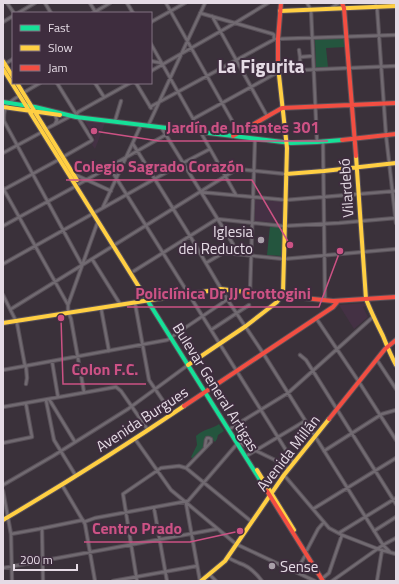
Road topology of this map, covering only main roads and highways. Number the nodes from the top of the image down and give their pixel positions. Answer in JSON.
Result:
{"nodes":[{"id":1,"x":281,"y":3,"type":"edge"},
{"id":2,"x":340,"y":3,"type":"edge"},
{"id":3,"x":376,"y":5,"type":"edge"},
{"id":4,"x":396,"y":6,"type":"edge"},
{"id":5,"x":344,"y":8,"type":"junction"},
{"id":6,"x":280,"y":11,"type":"junction"},
{"id":7,"x":4,"y":65,"type":"edge"},
{"id":8,"x":12,"y":76,"type":"edge"},
{"id":9,"x":12,"y":79,"type":"edge"},
{"id":10,"x":15,"y":84,"type":"edge"},
{"id":11,"x":17,"y":84,"type":"edge"},
{"id":12,"x":20,"y":93,"type":"junction"},
{"id":13,"x":5,"y":102,"type":"edge"},
{"id":14,"x":396,"y":103,"type":"edge"},
{"id":15,"x":352,"y":105,"type":"junction"},
{"id":16,"x":4,"y":107,"type":"edge"},
{"id":17,"x":282,"y":108,"type":"junction"},
{"id":18,"x":30,"y":109,"type":"junction"},
{"id":19,"x":71,"y":116,"type":"junction"},
{"id":20,"x":396,"y":134,"type":"edge"},
{"id":21,"x":232,"y":136,"type":"junction"},
{"id":22,"x":355,"y":138,"type":"junction"},
{"id":23,"x":287,"y":143,"type":"junction"},
{"id":24,"x":61,"y":158,"type":"junction"},
{"id":25,"x":396,"y":162,"type":"edge"},
{"id":26,"x":356,"y":167,"type":"junction"},
{"id":27,"x":286,"y":174,"type":"junction"},
{"id":28,"x":78,"y":185,"type":"junction"},
{"id":29,"x":95,"y":212,"type":"junction"},
{"id":30,"x":115,"y":244,"type":"junction"},
{"id":31,"x":282,"y":295,"type":"junction"},
{"id":32,"x":396,"y":297,"type":"edge"},
{"id":33,"x":366,"y":299,"type":"junction"},
{"id":34,"x":149,"y":300,"type":"junction"},
{"id":35,"x":335,"y":301,"type":"junction"},
{"id":36,"x":3,"y":323,"type":"edge"},
{"id":37,"x":396,"y":340,"type":"edge"},
{"id":38,"x":388,"y":347,"type":"junction"},
{"id":39,"x":189,"y":364,"type":"junction"},
{"id":40,"x":396,"y":365,"type":"edge"},
{"id":41,"x":206,"y":391,"type":"junction"},
{"id":42,"x":239,"y":443,"type":"junction"},
{"id":43,"x":270,"y":494,"type":"junction"},
{"id":44,"x":3,"y":520,"type":"edge"},
{"id":45,"x":322,"y":580,"type":"edge"},
{"id":46,"x":200,"y":581,"type":"edge"}],
"edges":[{"from":1,"to":6,"type":"main road"},
{"from":2,"to":5,"type":"main road","name":"Vilardebó"},
{"from":3,"to":4,"type":"main road"},
{"from":3,"to":5,"type":"main road"},
{"from":5,"to":6,"type":"main road"},
{"from":5,"to":15,"type":"main road","name":"Vilardebó"},
{"from":6,"to":17,"type":"main road"},
{"from":7,"to":8,"type":"main road"},
{"from":7,"to":9,"type":"main road","name":"Bulevar General Artigas"},
{"from":10,"to":12,"type":"main road","name":"Bulevar General Artigas"},
{"from":11,"to":12,"type":"main road","name":"Bulevar General Artigas"},
{"from":12,"to":18,"type":"main road","name":"Bulevar General Artigas"},
{"from":13,"to":18,"type":"main road"},
{"from":14,"to":15,"type":"main road"},
{"from":15,"to":17,"type":"main road"},
{"from":15,"to":22,"type":"main road","name":"Vilardebó"},
{"from":16,"to":18,"type":"main road"},
{"from":17,"to":21,"type":"main road"},
{"from":17,"to":23,"type":"main road"},
{"from":18,"to":19,"type":"main road"},
{"from":18,"to":19,"type":"main road"},
{"from":18,"to":24,"type":"main road","name":"Bulevar General Artigas"},
{"from":19,"to":21,"type":"main road"},
{"from":20,"to":22,"type":"main road"},
{"from":21,"to":23,"type":"main road"},
{"from":22,"to":23,"type":"main road"},
{"from":22,"to":26,"type":"main road","name":"Vilardebó"},
{"from":23,"to":27,"type":"main road"},
{"from":24,"to":28,"type":"main road","name":"Bulevar General Artigas"},
{"from":24,"to":28,"type":"main road","name":"Bulevar General Artigas"},
{"from":25,"to":26,"type":"main road"},
{"from":26,"to":27,"type":"main road"},
{"from":26,"to":33,"type":"main road","name":"Vilardebó"},
{"from":27,"to":31,"type":"main road"},
{"from":28,"to":29,"type":"main road","name":"Bulevar General Artigas"},
{"from":29,"to":30,"type":"main road","name":"Bulevar General Artigas"},
{"from":29,"to":30,"type":"main road","name":"Bulevar General Artigas"},
{"from":30,"to":34,"type":"main road","name":"Bulevar General Artigas"},
{"from":30,"to":34,"type":"main road","name":"Bulevar General Artigas"},
{"from":31,"to":34,"type":"main road"},
{"from":31,"to":35,"type":"main road"},
{"from":31,"to":39,"type":"main road"},
{"from":32,"to":33,"type":"main road"},
{"from":33,"to":35,"type":"main road"},
{"from":33,"to":38,"type":"main road","name":"Vilardebó"},
{"from":34,"to":36,"type":"main road"},
{"from":34,"to":39,"type":"main road","name":"Bulevar General Artigas"},
{"from":35,"to":41,"type":"main road","name":"Avenida Burgues"},
{"from":37,"to":38,"type":"main road","name":"Avenida Millán"},
{"from":38,"to":40,"type":"main road","name":"Vilardebó"},
{"from":38,"to":43,"type":"main road","name":"Avenida Millán"},
{"from":39,"to":41,"type":"main road","name":"Bulevar General Artigas"},
{"from":41,"to":42,"type":"main road","name":"Bulevar General Artigas"},
{"from":41,"to":42,"type":"main road","name":"Bulevar General Artigas"},
{"from":41,"to":44,"type":"main road","name":"Avenida Burgues"},
{"from":42,"to":43,"type":"main road","name":"Bulevar General Artigas"},
{"from":42,"to":43,"type":"main road","name":"Bulevar General Artigas"},
{"from":43,"to":45,"type":"main road","name":"Bulevar General Artigas"},
{"from":43,"to":46,"type":"main road","name":"Avenida Millán"}]}
